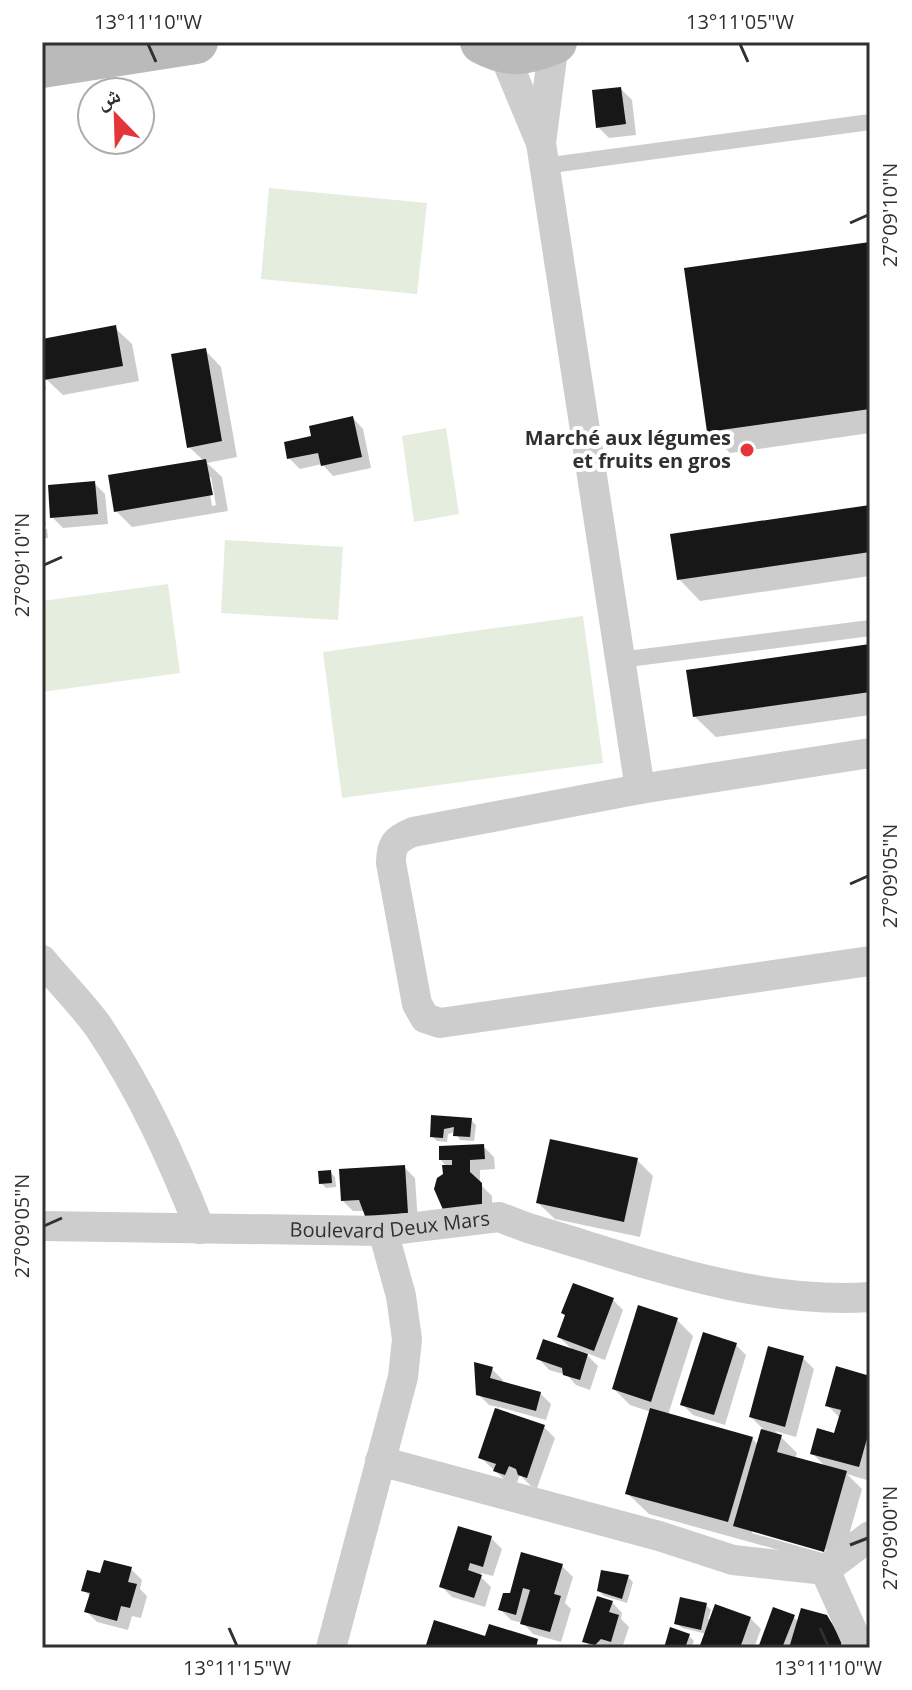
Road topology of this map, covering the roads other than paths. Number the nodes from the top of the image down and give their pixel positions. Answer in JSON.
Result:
{"nodes":[{"id":1,"x":190,"y":42,"type":"edge"},
{"id":2,"x":554,"y":42,"type":"edge"},
{"id":3,"x":492,"y":47,"type":"edge"},
{"id":4,"x":62,"y":56,"type":"edge"},
{"id":5,"x":870,"y":122,"type":"edge"},
{"id":6,"x":542,"y":154,"type":"junction"},
{"id":7,"x":870,"y":628,"type":"edge"},
{"id":8,"x":620,"y":660,"type":"junction"},
{"id":9,"x":870,"y":753,"type":"edge"},
{"id":10,"x":640,"y":789,"type":"junction"},
{"id":11,"x":42,"y":960,"type":"edge"},
{"id":12,"x":870,"y":961,"type":"edge"},
{"id":13,"x":42,"y":1226,"type":"edge"},
{"id":14,"x":200,"y":1229,"type":"junction"},
{"id":15,"x":383,"y":1231,"type":"junction"},
{"id":16,"x":870,"y":1297,"type":"edge"},
{"id":17,"x":380,"y":1461,"type":"junction"},
{"id":18,"x":870,"y":1536,"type":"edge"},
{"id":19,"x":825,"y":1570,"type":"junction"},
{"id":20,"x":331,"y":1648,"type":"edge"},
{"id":21,"x":860,"y":1648,"type":"edge"}],
"edges":[{"from":1,"to":4,"type":"main road"},
{"from":2,"to":3,"type":"main road"},
{"from":2,"to":6,"type":"street"},
{"from":3,"to":6,"type":"street"},
{"from":5,"to":6,"type":"lane"},
{"from":6,"to":8,"type":"street"},
{"from":7,"to":8,"type":"lane"},
{"from":8,"to":10,"type":"street"},
{"from":9,"to":10,"type":"street"},
{"from":10,"to":12,"type":"street"},
{"from":11,"to":14,"type":"street"},
{"from":13,"to":14,"type":"street","name":"Boulevard Deux Mars"},
{"from":14,"to":15,"type":"street","name":"Boulevard Deux Mars"},
{"from":15,"to":16,"type":"street","name":"Boulevard Deux Mars"},
{"from":15,"to":17,"type":"street"},
{"from":17,"to":19,"type":"street"},
{"from":17,"to":20,"type":"street"},
{"from":18,"to":19,"type":"street"},
{"from":19,"to":21,"type":"street"}]}
